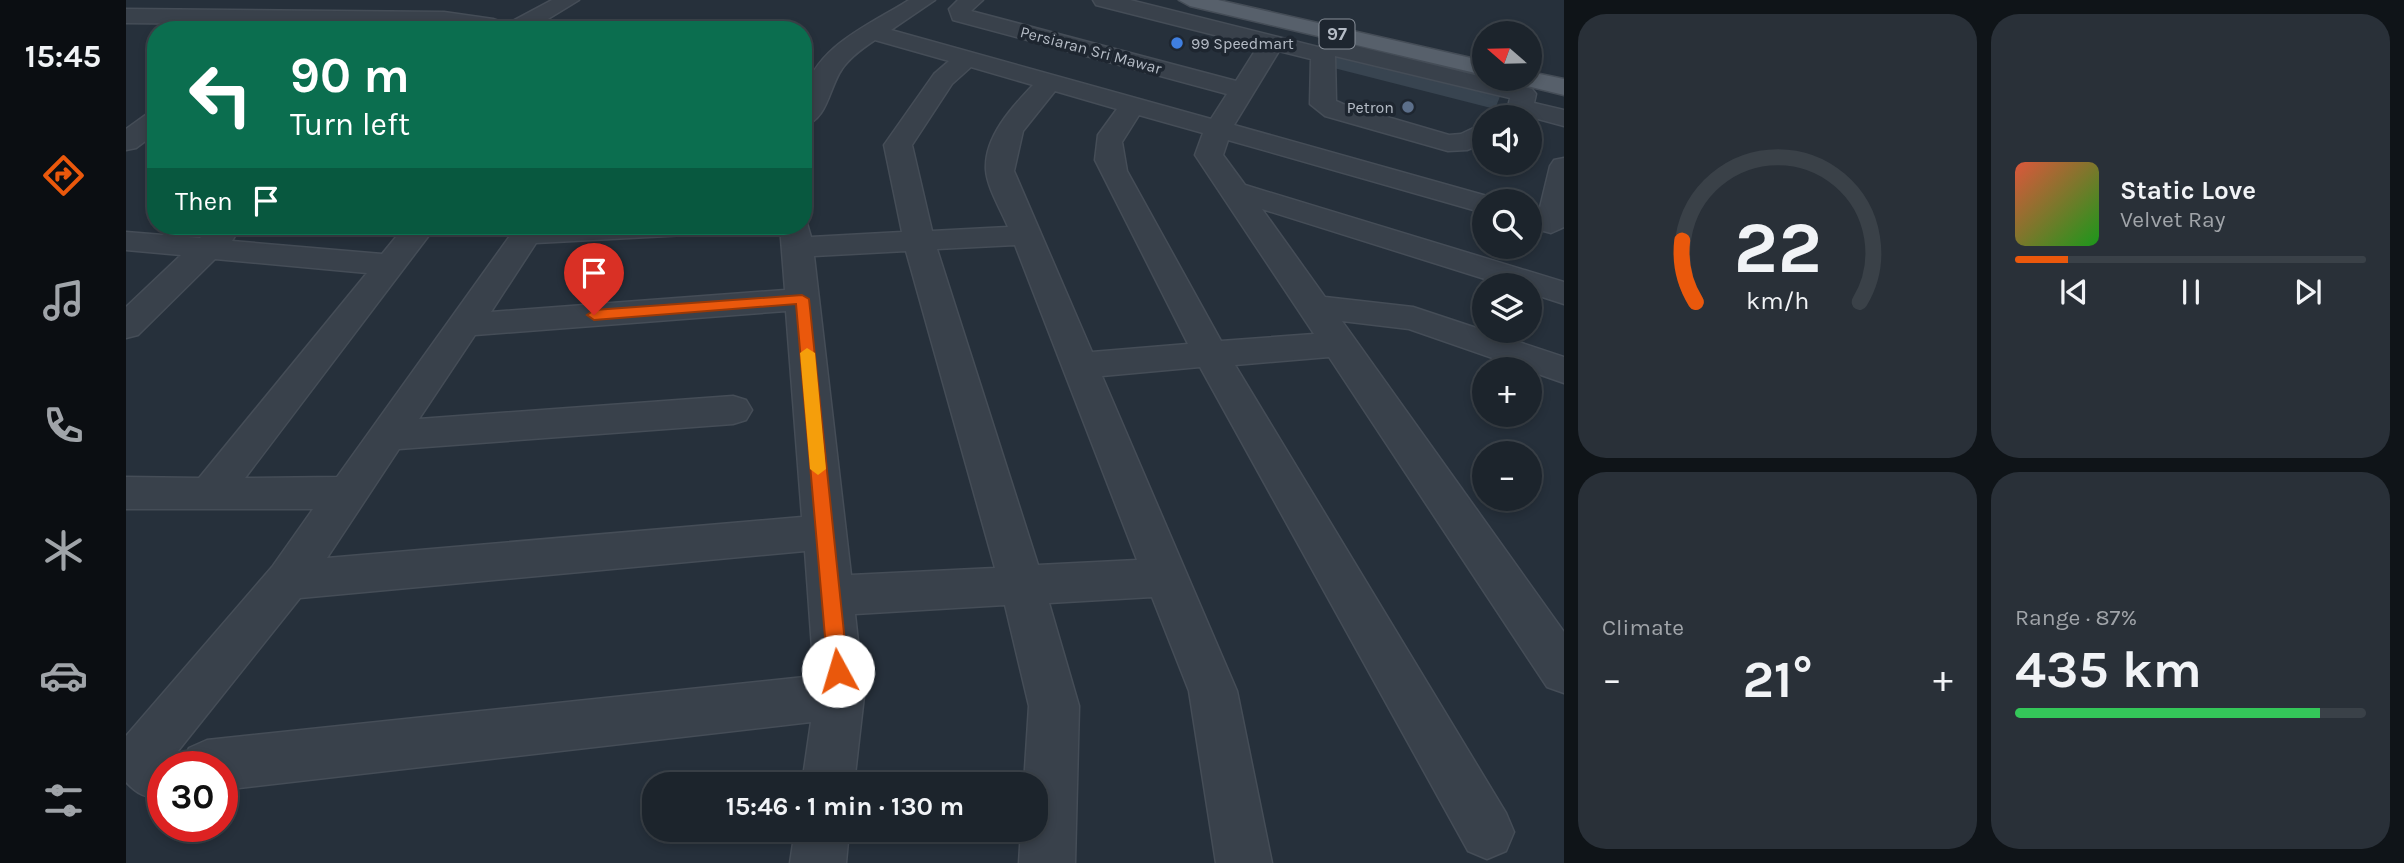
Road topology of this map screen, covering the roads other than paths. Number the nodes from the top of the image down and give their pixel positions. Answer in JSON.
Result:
{"nodes":[{"id":1,"x":226,"y":0,"type":"edge"},
{"id":2,"x":252,"y":0,"type":"edge"},
{"id":3,"x":568,"y":0,"type":"edge"},
{"id":4,"x":898,"y":0,"type":"edge"},
{"id":5,"x":924,"y":0,"type":"edge"},
{"id":6,"x":972,"y":0,"type":"edge"},
{"id":7,"x":1104,"y":0,"type":"edge"},
{"id":8,"x":1190,"y":0,"type":"edge"},
{"id":9,"x":1255,"y":0,"type":"edge"},
{"id":10,"x":131,"y":19,"type":"edge"},
{"id":11,"x":191,"y":21,"type":"edge"},
{"id":12,"x":530,"y":21,"type":"edge"},
{"id":13,"x":869,"y":31,"type":"junction"},
{"id":14,"x":1273,"y":41,"type":"junction"},
{"id":15,"x":1354,"y":46,"type":"junction"},
{"id":16,"x":1472,"y":48,"type":"edge"},
{"id":17,"x":1323,"y":55,"type":"junction"},
{"id":18,"x":967,"y":58,"type":"junction"},
{"id":19,"x":1542,"y":63,"type":"edge"},
{"id":20,"x":1564,"y":68,"type":"edge"},
{"id":21,"x":1472,"y":74,"type":"edge"},
{"id":22,"x":1050,"y":82,"type":"junction"},
{"id":23,"x":1542,"y":82,"type":"edge"},
{"id":24,"x":1564,"y":87,"type":"edge"},
{"id":25,"x":1242,"y":90,"type":"junction"},
{"id":26,"x":1517,"y":91,"type":"edge"},
{"id":27,"x":812,"y":101,"type":"edge"},
{"id":28,"x":1133,"y":105,"type":"junction"},
{"id":29,"x":1517,"y":105,"type":"edge"},
{"id":30,"x":1542,"y":115,"type":"edge"},
{"id":31,"x":1564,"y":118,"type":"edge"},
{"id":32,"x":147,"y":127,"type":"edge"},
{"id":33,"x":1218,"y":129,"type":"junction"},
{"id":34,"x":1472,"y":138,"type":"edge"},
{"id":35,"x":126,"y":142,"type":"edge"},
{"id":36,"x":1563,"y":170,"type":"edge"},
{"id":37,"x":1233,"y":191,"type":"junction"},
{"id":38,"x":1472,"y":201,"type":"edge"},
{"id":39,"x":1548,"y":223,"type":"edge"},
{"id":40,"x":222,"y":235,"type":"edge"},
{"id":41,"x":414,"y":235,"type":"edge"},
{"id":42,"x":526,"y":235,"type":"edge"},
{"id":43,"x":1028,"y":235,"type":"junction"},
{"id":44,"x":796,"y":237,"type":"edge"},
{"id":45,"x":126,"y":241,"type":"edge"},
{"id":46,"x":919,"y":241,"type":"junction"},
{"id":47,"x":208,"y":248,"type":"junction"},
{"id":48,"x":390,"y":265,"type":"junction"},
{"id":49,"x":1564,"y":293,"type":"edge"},
{"id":50,"x":802,"y":299,"type":"junction"},
{"id":51,"x":1313,"y":307,"type":"junction"},
{"id":52,"x":463,"y":325,"type":"junction"},
{"id":53,"x":126,"y":327,"type":"edge"},
{"id":54,"x":1339,"y":344,"type":"junction"},
{"id":55,"x":1211,"y":355,"type":"junction"},
{"id":56,"x":1081,"y":365,"type":"junction"},
{"id":57,"x":1564,"y":370,"type":"edge"},
{"id":58,"x":733,"y":410,"type":"dead end"},
{"id":59,"x":387,"y":436,"type":"junction"},
{"id":60,"x":126,"y":493,"type":"edge"},
{"id":61,"x":347,"y":493,"type":"junction"},
{"id":62,"x":209,"y":495,"type":"junction"},
{"id":63,"x":824,"y":531,"type":"junction"},
{"id":64,"x":1167,"y":577,"type":"junction"},
{"id":65,"x":288,"y":580,"type":"junction"},
{"id":66,"x":1022,"y":586,"type":"junction"},
{"id":67,"x":831,"y":596,"type":"junction"},
{"id":68,"x":1564,"y":671,"type":"edge"},
{"id":69,"x":840,"y":696,"type":"junction"},
{"id":70,"x":238,"y":763,"type":"edge"},
{"id":71,"x":147,"y":766,"type":"edge"},
{"id":72,"x":830,"y":772,"type":"edge"},
{"id":73,"x":1487,"y":832,"type":"dead end"},
{"id":74,"x":821,"y":842,"type":"edge"},
{"id":75,"x":818,"y":863,"type":"edge"},
{"id":76,"x":1047,"y":863,"type":"edge"},
{"id":77,"x":1244,"y":863,"type":"edge"}],
"edges":[{"from":1,"to":2,"type":"street"},
{"from":3,"to":12,"type":"street"},
{"from":4,"to":13,"type":"street"},
{"from":5,"to":13,"type":"street"},
{"from":6,"to":25,"type":"street","name":"Persiaran Sri Mawar"},
{"from":7,"to":14,"type":"street"},
{"from":8,"to":15,"type":"main road","number":"97"},
{"from":9,"to":16,"type":"main road","number":"97"},
{"from":10,"to":11,"type":"street"},
{"from":13,"to":18,"type":"street"},
{"from":13,"to":27,"type":"street"},
{"from":14,"to":17,"type":"street"},
{"from":14,"to":25,"type":"street"},
{"from":15,"to":17,"type":"street"},
{"from":15,"to":21,"type":"street"},
{"from":17,"to":34,"type":"street"},
{"from":18,"to":22,"type":"street"},
{"from":18,"to":46,"type":"street"},
{"from":19,"to":20,"type":"main road"},
{"from":22,"to":28,"type":"street"},
{"from":22,"to":43,"type":"street"},
{"from":23,"to":24,"type":"main road"},
{"from":25,"to":33,"type":"street"},
{"from":26,"to":29,"type":"street"},
{"from":28,"to":33,"type":"street"},
{"from":28,"to":55,"type":"street"},
{"from":30,"to":31,"type":"street"},
{"from":32,"to":35,"type":"street"},
{"from":33,"to":37,"type":"street"},
{"from":33,"to":38,"type":"street"},
{"from":36,"to":39,"type":"street"},
{"from":37,"to":49,"type":"street"},
{"from":37,"to":51,"type":"street"},
{"from":40,"to":47,"type":"street"},
{"from":41,"to":48,"type":"street"},
{"from":42,"to":52,"type":"street"},
{"from":43,"to":46,"type":"street"},
{"from":43,"to":56,"type":"street"},
{"from":44,"to":46,"type":"street"},
{"from":44,"to":50,"type":"street"},
{"from":45,"to":47,"type":"street"},
{"from":46,"to":66,"type":"street"},
{"from":47,"to":48,"type":"street"},
{"from":47,"to":53,"type":"street"},
{"from":48,"to":62,"type":"street"},
{"from":50,"to":52,"type":"street"},
{"from":50,"to":63,"type":"street"},
{"from":51,"to":54,"type":"street"},
{"from":51,"to":57,"type":"street"},
{"from":52,"to":59,"type":"street"},
{"from":54,"to":55,"type":"street"},
{"from":54,"to":68,"type":"street"},
{"from":55,"to":56,"type":"street"},
{"from":55,"to":73,"type":"street"},
{"from":56,"to":64,"type":"street"},
{"from":58,"to":59,"type":"street"},
{"from":59,"to":61,"type":"street"},
{"from":60,"to":62,"type":"street"},
{"from":61,"to":62,"type":"street"},
{"from":61,"to":65,"type":"street"},
{"from":63,"to":65,"type":"street"},
{"from":63,"to":67,"type":"street"},
{"from":64,"to":66,"type":"street"},
{"from":64,"to":77,"type":"street"},
{"from":65,"to":71,"type":"street"},
{"from":66,"to":67,"type":"street"},
{"from":66,"to":76,"type":"street"},
{"from":67,"to":69,"type":"street"},
{"from":69,"to":70,"type":"street"},
{"from":69,"to":72,"type":"street"},
{"from":74,"to":75,"type":"street"}]}
